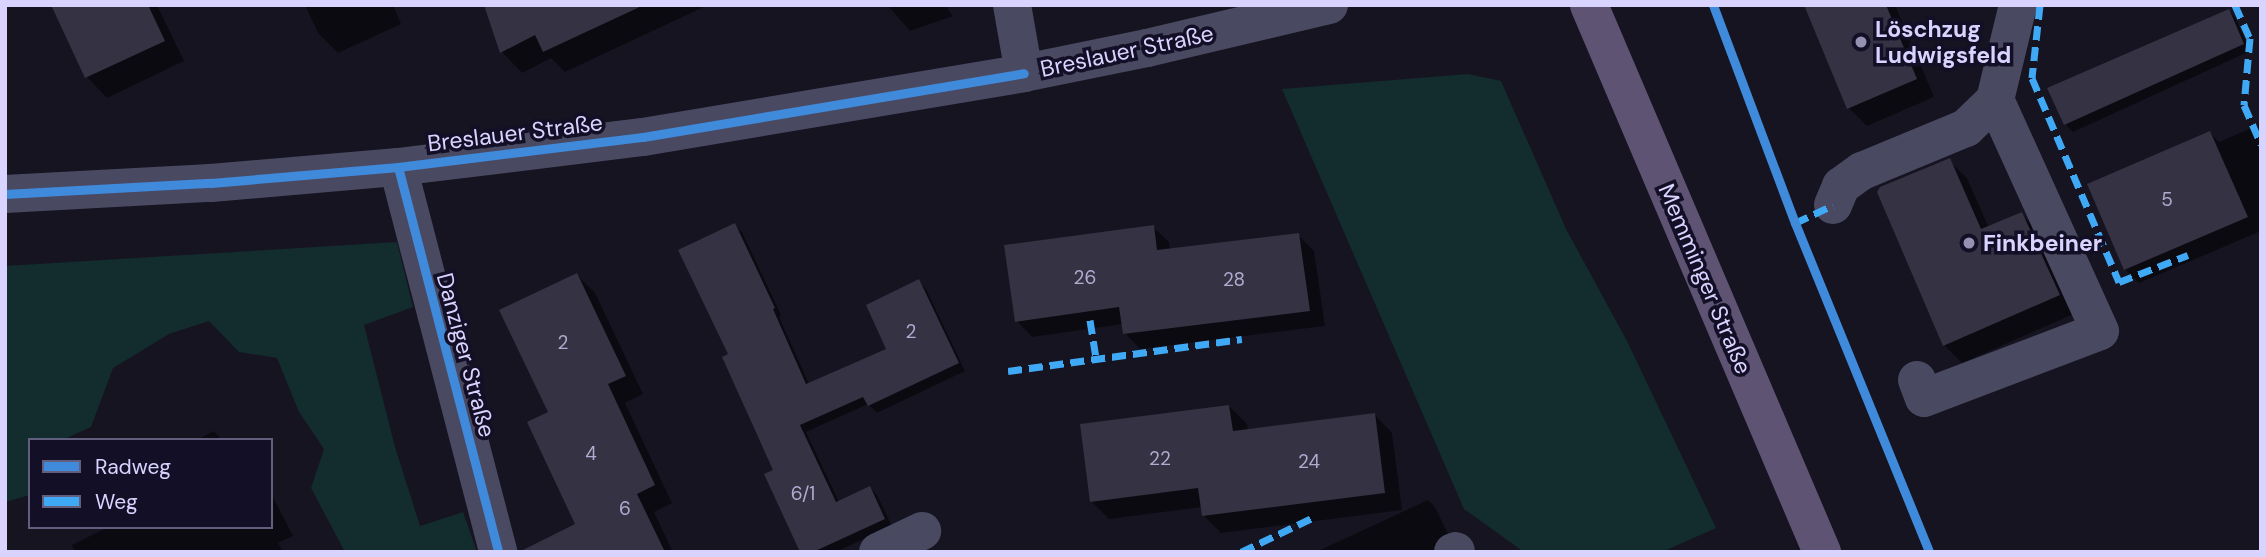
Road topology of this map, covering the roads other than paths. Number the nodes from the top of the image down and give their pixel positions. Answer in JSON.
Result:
{"nodes":[{"id":1,"x":1013,"y":5,"type":"edge"},
{"id":2,"x":1329,"y":5,"type":"edge"},
{"id":3,"x":1589,"y":5,"type":"edge"},
{"id":4,"x":2018,"y":5,"type":"edge"},
{"id":5,"x":1024,"y":73,"type":"junction"},
{"id":6,"x":1994,"y":100,"type":"junction"},
{"id":7,"x":398,"y":167,"type":"junction"},
{"id":8,"x":5,"y":194,"type":"edge"},
{"id":9,"x":1833,"y":205,"type":"dead end"},
{"id":10,"x":1917,"y":380,"type":"dead end"},
{"id":11,"x":922,"y":531,"type":"dead end"},
{"id":12,"x":498,"y":552,"type":"edge"},
{"id":13,"x":878,"y":552,"type":"edge"},
{"id":14,"x":1822,"y":552,"type":"edge"}],
"edges":[{"from":1,"to":5,"type":"street"},
{"from":2,"to":5,"type":"street","name":"Breslauer Straße"},
{"from":3,"to":14,"type":"main road","name":"Memminger Straße"},
{"from":4,"to":6,"type":"street"},
{"from":5,"to":7,"type":"street","name":"Breslauer Straße"},
{"from":6,"to":9,"type":"street"},
{"from":6,"to":10,"type":"street"},
{"from":7,"to":8,"type":"street","name":"Breslauer Straße"},
{"from":7,"to":12,"type":"street","name":"Danziger Straße"},
{"from":11,"to":13,"type":"street"}]}
